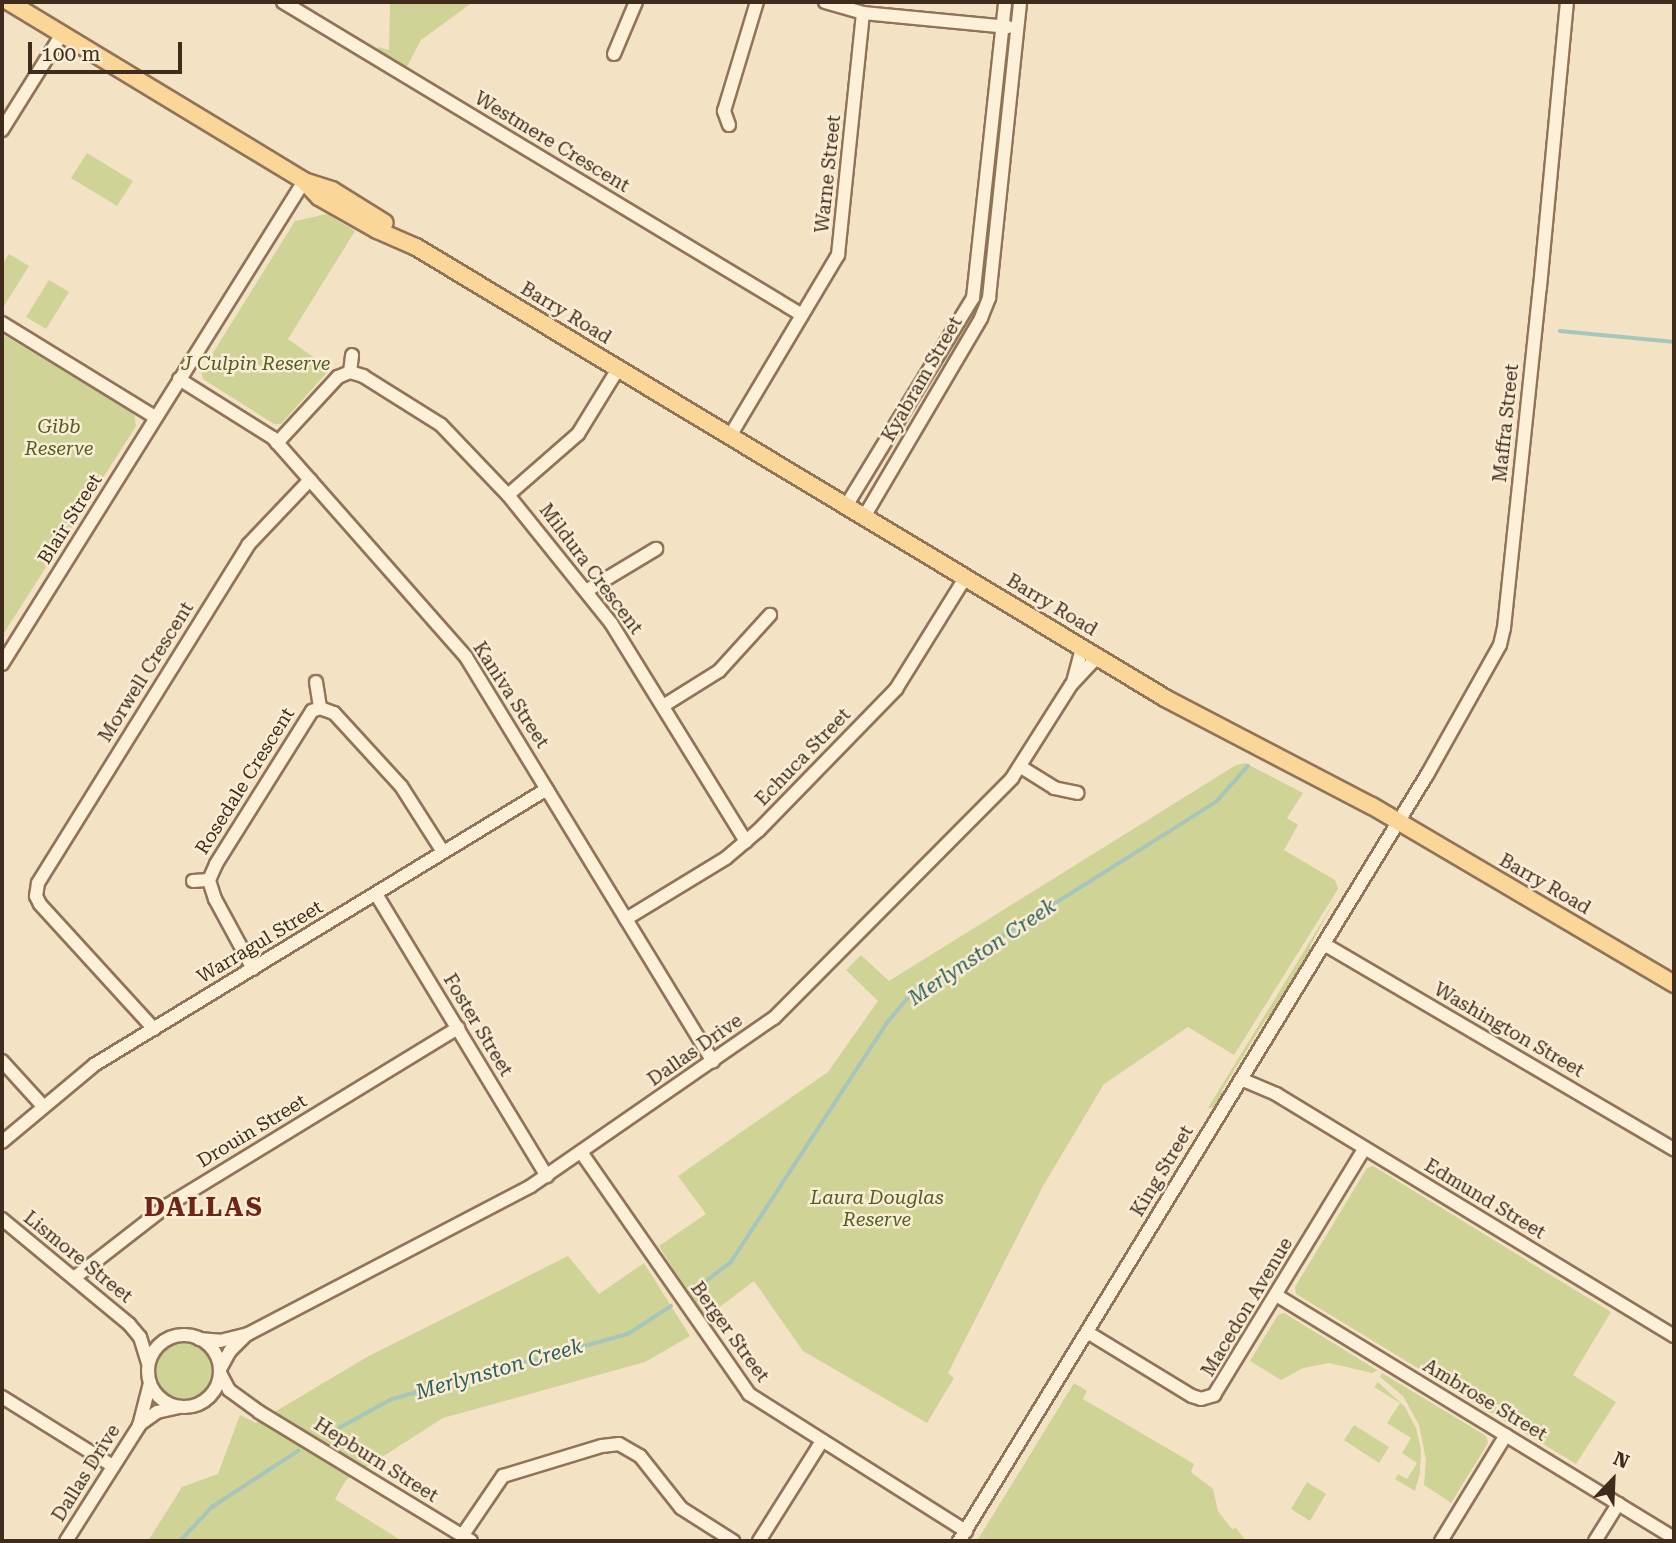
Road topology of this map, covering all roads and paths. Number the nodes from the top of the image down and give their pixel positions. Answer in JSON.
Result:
{"nodes":[{"id":1,"x":9,"y":2,"type":"edge"},
{"id":2,"x":283,"y":2,"type":"edge"},
{"id":3,"x":636,"y":2,"type":"edge"},
{"id":4,"x":757,"y":2,"type":"edge"},
{"id":5,"x":825,"y":2,"type":"edge"},
{"id":6,"x":1005,"y":2,"type":"edge"},
{"id":7,"x":1020,"y":2,"type":"edge"},
{"id":8,"x":1567,"y":2,"type":"edge"},
{"id":9,"x":863,"y":13,"type":"junction"},
{"id":10,"x":1002,"y":27,"type":"junction"},
{"id":11,"x":1017,"y":28,"type":"junction"},
{"id":12,"x":62,"y":33,"type":"junction"},
{"id":13,"x":614,"y":54,"type":"dead end"},
{"id":14,"x":729,"y":125,"type":"dead end"},
{"id":15,"x":2,"y":130,"type":"edge"},
{"id":16,"x":304,"y":181,"type":"junction"},
{"id":17,"x":979,"y":254,"type":"junction"},
{"id":18,"x":995,"y":255,"type":"junction"},
{"id":19,"x":802,"y":315,"type":"junction"},
{"id":20,"x":2,"y":323,"type":"edge"},
{"id":21,"x":352,"y":355,"type":"dead end"},
{"id":22,"x":618,"y":369,"type":"junction"},
{"id":23,"x":350,"y":372,"type":"junction"},
{"id":24,"x":179,"y":379,"type":"junction"},
{"id":25,"x":155,"y":418,"type":"junction"},
{"id":26,"x":730,"y":436,"type":"junction"},
{"id":27,"x":277,"y":443,"type":"junction"},
{"id":28,"x":310,"y":480,"type":"junction"},
{"id":29,"x":508,"y":495,"type":"junction"},
{"id":30,"x":846,"y":506,"type":"junction"},
{"id":31,"x":864,"y":517,"type":"junction"},
{"id":32,"x":656,"y":549,"type":"dead end"},
{"id":33,"x":965,"y":578,"type":"junction"},
{"id":34,"x":586,"y":591,"type":"junction"},
{"id":35,"x":770,"y":615,"type":"dead end"},
{"id":36,"x":1082,"y":648,"type":"junction"},
{"id":37,"x":1097,"y":657,"type":"junction"},
{"id":38,"x":2,"y":664,"type":"edge"},
{"id":39,"x":316,"y":682,"type":"dead end"},
{"id":40,"x":1072,"y":685,"type":"junction"},
{"id":41,"x":663,"y":706,"type":"junction"},
{"id":42,"x":320,"y":708,"type":"junction"},
{"id":43,"x":1021,"y":767,"type":"junction"},
{"id":44,"x":547,"y":789,"type":"junction"},
{"id":45,"x":1077,"y":793,"type":"dead end"},
{"id":46,"x":1398,"y":821,"type":"junction"},
{"id":47,"x":746,"y":842,"type":"junction"},
{"id":48,"x":443,"y":852,"type":"junction"},
{"id":49,"x":209,"y":880,"type":"junction"},
{"id":50,"x":193,"y":881,"type":"dead end"},
{"id":51,"x":376,"y":894,"type":"junction"},
{"id":52,"x":626,"y":919,"type":"junction"},
{"id":53,"x":1324,"y":944,"type":"junction"},
{"id":54,"x":253,"y":969,"type":"junction"},
{"id":55,"x":1674,"y":984,"type":"edge"},
{"id":56,"x":458,"y":1028,"type":"junction"},
{"id":57,"x":154,"y":1029,"type":"junction"},
{"id":58,"x":2,"y":1061,"type":"edge"},
{"id":59,"x":713,"y":1061,"type":"junction"},
{"id":60,"x":1244,"y":1074,"type":"junction"},
{"id":61,"x":43,"y":1106,"type":"junction"},
{"id":62,"x":2,"y":1142,"type":"edge"},
{"id":63,"x":1365,"y":1148,"type":"junction"},
{"id":64,"x":1674,"y":1149,"type":"edge"},
{"id":65,"x":581,"y":1153,"type":"junction"},
{"id":66,"x":547,"y":1175,"type":"junction"},
{"id":67,"x":2,"y":1219,"type":"edge"},
{"id":68,"x":74,"y":1278,"type":"junction"},
{"id":69,"x":1276,"y":1296,"type":"junction"},
{"id":70,"x":129,"y":1324,"type":"junction"},
{"id":71,"x":1087,"y":1332,"type":"junction"},
{"id":72,"x":248,"y":1334,"type":"junction"},
{"id":73,"x":1674,"y":1336,"type":"edge"},
{"id":74,"x":171,"y":1338,"type":"junction"},
{"id":75,"x":199,"y":1339,"type":"junction"},
{"id":76,"x":148,"y":1364,"type":"junction"},
{"id":77,"x":220,"y":1371,"type":"junction"},
{"id":78,"x":150,"y":1383,"type":"junction"},
{"id":79,"x":2,"y":1397,"type":"edge"},
{"id":80,"x":204,"y":1401,"type":"junction"},
{"id":81,"x":181,"y":1407,"type":"junction"},
{"id":82,"x":259,"y":1412,"type":"junction"},
{"id":83,"x":139,"y":1426,"type":"junction"},
{"id":84,"x":1506,"y":1435,"type":"junction"},
{"id":85,"x":822,"y":1441,"type":"junction"},
{"id":86,"x":113,"y":1466,"type":"junction"},
{"id":87,"x":1618,"y":1504,"type":"junction"},
{"id":88,"x":962,"y":1536,"type":"edge"},
{"id":89,"x":467,"y":1538,"type":"edge"},
{"id":90,"x":1674,"y":1538,"type":"edge"},
{"id":91,"x":66,"y":1541,"type":"edge"},
{"id":92,"x":733,"y":1541,"type":"edge"},
{"id":93,"x":759,"y":1541,"type":"edge"},
{"id":94,"x":1441,"y":1541,"type":"edge"},
{"id":95,"x":1595,"y":1541,"type":"edge"}],
"edges":[{"from":1,"to":12,"type":"main road","name":"Barry Road"},
{"from":2,"to":19,"type":"street","name":"Westmere Crescent"},
{"from":3,"to":13,"type":"street"},
{"from":4,"to":14,"type":"street"},
{"from":5,"to":9,"type":"street"},
{"from":6,"to":10,"type":"street","name":"Kyabram Street"},
{"from":7,"to":11,"type":"street","name":"Kyabram Street"},
{"from":8,"to":46,"type":"street","name":"Maffra Street"},
{"from":9,"to":10,"type":"street"},
{"from":9,"to":19,"type":"street","name":"Warne Street"},
{"from":10,"to":11,"type":"street"},
{"from":10,"to":17,"type":"street","name":"Kyabram Street"},
{"from":11,"to":18,"type":"street","name":"Kyabram Street"},
{"from":12,"to":15,"type":"street"},
{"from":12,"to":16,"type":"main road","name":"Barry Road"},
{"from":16,"to":22,"type":"main road","name":"Barry Road"},
{"from":16,"to":24,"type":"street","name":"Blair Street"},
{"from":17,"to":18,"type":"street"},
{"from":17,"to":30,"type":"street","name":"Kyabram Street"},
{"from":18,"to":31,"type":"street","name":"Kyabram Street"},
{"from":19,"to":26,"type":"street","name":"Warne Street"},
{"from":20,"to":25,"type":"street"},
{"from":21,"to":23,"type":"street"},
{"from":22,"to":26,"type":"main road","name":"Barry Road"},
{"from":22,"to":29,"type":"street"},
{"from":23,"to":27,"type":"street"},
{"from":23,"to":29,"type":"street","name":"Mildura Crescent"},
{"from":24,"to":25,"type":"street","name":"Blair Street"},
{"from":24,"to":27,"type":"street","name":"Kaniva Street"},
{"from":25,"to":38,"type":"street","name":"Blair Street"},
{"from":26,"to":30,"type":"main road","name":"Barry Road"},
{"from":27,"to":28,"type":"street","name":"Kaniva Street"},
{"from":28,"to":44,"type":"street","name":"Kaniva Street"},
{"from":28,"to":57,"type":"street","name":"Morwell Crescent"},
{"from":29,"to":34,"type":"street","name":"Mildura Crescent"},
{"from":30,"to":31,"type":"main road","name":"Barry Road"},
{"from":31,"to":33,"type":"main road","name":"Barry Road"},
{"from":32,"to":34,"type":"street"},
{"from":33,"to":36,"type":"main road","name":"Barry Road"},
{"from":33,"to":47,"type":"street","name":"Echuca Street"},
{"from":34,"to":41,"type":"street","name":"Mildura Crescent"},
{"from":35,"to":41,"type":"street"},
{"from":36,"to":37,"type":"main road","name":"Barry Road"},
{"from":36,"to":40,"type":"street","name":"Dallas Drive"},
{"from":37,"to":40,"type":"street","name":"Dallas Drive"},
{"from":37,"to":46,"type":"main road","name":"Barry Road"},
{"from":39,"to":42,"type":"street","name":"Rosedale Crescent"},
{"from":40,"to":43,"type":"street","name":"Dallas Drive"},
{"from":41,"to":47,"type":"street","name":"Mildura Crescent"},
{"from":42,"to":48,"type":"street","name":"Rosedale Crescent"},
{"from":42,"to":49,"type":"street","name":"Rosedale Crescent"},
{"from":43,"to":45,"type":"street"},
{"from":43,"to":59,"type":"street","name":"Dallas Drive"},
{"from":44,"to":48,"type":"street","name":"Warragul Street"},
{"from":44,"to":52,"type":"street","name":"Kaniva Street"},
{"from":46,"to":53,"type":"street","name":"King Street"},
{"from":46,"to":55,"type":"main road","name":"Barry Road"},
{"from":47,"to":52,"type":"street","name":"Echuca Street"},
{"from":48,"to":51,"type":"street","name":"Warragul Street"},
{"from":49,"to":50,"type":"street","name":"Rosedale Crescent"},
{"from":49,"to":54,"type":"street","name":"Rosedale Crescent"},
{"from":51,"to":54,"type":"street","name":"Warragul Street"},
{"from":51,"to":56,"type":"street","name":"Foster Street"},
{"from":52,"to":59,"type":"street","name":"Kaniva Street"},
{"from":53,"to":60,"type":"street","name":"King Street"},
{"from":53,"to":64,"type":"street","name":"Washington Street"},
{"from":54,"to":57,"type":"street","name":"Warragul Street"},
{"from":56,"to":66,"type":"street","name":"Foster Street"},
{"from":56,"to":68,"type":"street","name":"Drouin Street"},
{"from":57,"to":61,"type":"street","name":"Warragul Street"},
{"from":58,"to":61,"type":"street"},
{"from":59,"to":65,"type":"street","name":"Dallas Drive"},
{"from":60,"to":63,"type":"street","name":"Edmund Street"},
{"from":60,"to":71,"type":"street","name":"King Street"},
{"from":61,"to":62,"type":"street","name":"Warragul Street"},
{"from":63,"to":69,"type":"street","name":"Macedon Avenue"},
{"from":63,"to":73,"type":"street","name":"Edmund Street"},
{"from":65,"to":66,"type":"street","name":"Dallas Drive"},
{"from":65,"to":85,"type":"street","name":"Berger Street"},
{"from":66,"to":72,"type":"street","name":"Dallas Drive"},
{"from":67,"to":68,"type":"street","name":"Lismore Street"},
{"from":68,"to":70,"type":"street","name":"Lismore Street"},
{"from":69,"to":71,"type":"street","name":"Macedon Avenue"},
{"from":69,"to":84,"type":"street","name":"Ambrose Street"},
{"from":70,"to":74,"type":"street","name":"Lismore Street"},
{"from":70,"to":76,"type":"street","name":"Lismore Street"},
{"from":71,"to":88,"type":"street","name":"King Street"},
{"from":72,"to":75,"type":"street","name":"Dallas Drive"},
{"from":72,"to":77,"type":"street","name":"Dallas Drive"},
{"from":74,"to":75,"type":"street"},
{"from":74,"to":76,"type":"street"},
{"from":75,"to":77,"type":"street"},
{"from":76,"to":78,"type":"street"},
{"from":77,"to":80,"type":"street"},
{"from":77,"to":82,"type":"street","name":"Hepburn Street"},
{"from":78,"to":81,"type":"street"},
{"from":78,"to":83,"type":"street","name":"Dallas Drive"},
{"from":79,"to":86,"type":"street"},
{"from":80,"to":81,"type":"street"},
{"from":80,"to":82,"type":"street","name":"Hepburn Street"},
{"from":81,"to":83,"type":"street","name":"Dallas Drive"},
{"from":82,"to":89,"type":"street","name":"Hepburn Street"},
{"from":83,"to":86,"type":"street","name":"Dallas Drive"},
{"from":84,"to":87,"type":"street","name":"Ambrose Street"},
{"from":84,"to":94,"type":"street"},
{"from":85,"to":88,"type":"street","name":"Berger Street"},
{"from":85,"to":93,"type":"street"},
{"from":86,"to":91,"type":"street","name":"Dallas Drive"},
{"from":87,"to":90,"type":"street","name":"Ambrose Street"},
{"from":87,"to":95,"type":"street"},
{"from":89,"to":92,"type":"street"}]}
